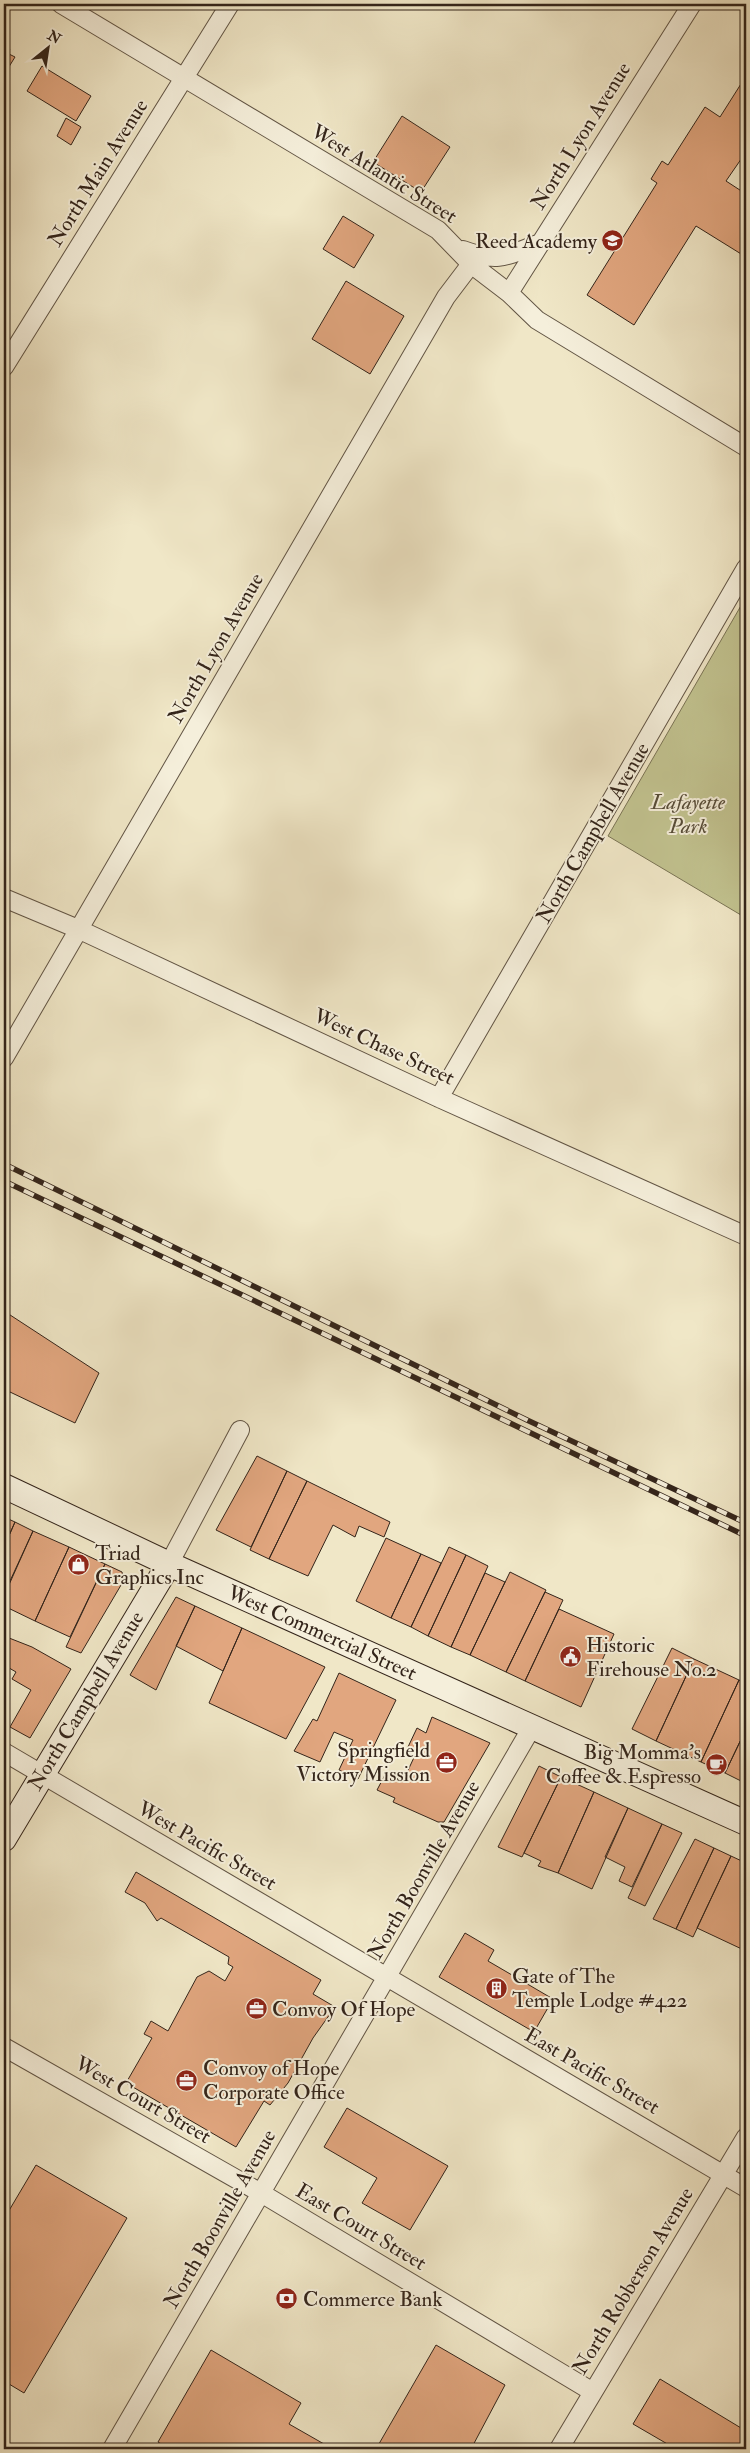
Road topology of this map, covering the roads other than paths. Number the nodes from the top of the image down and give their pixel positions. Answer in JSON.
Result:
{"nodes":[{"id":1,"x":61,"y":4,"type":"edge"},
{"id":2,"x":230,"y":4,"type":"edge"},
{"id":3,"x":692,"y":4,"type":"edge"},
{"id":4,"x":184,"y":78,"type":"junction"},
{"id":5,"x":540,"y":243,"type":"junction"},
{"id":6,"x":455,"y":248,"type":"junction"},
{"id":7,"x":471,"y":264,"type":"junction"},
{"id":8,"x":509,"y":293,"type":"junction"},
{"id":9,"x":4,"y":367,"type":"edge"},
{"id":10,"x":746,"y":446,"type":"edge"},
{"id":11,"x":746,"y":568,"type":"edge"},
{"id":12,"x":4,"y":898,"type":"edge"},
{"id":13,"x":78,"y":929,"type":"junction"},
{"id":14,"x":4,"y":1058,"type":"edge"},
{"id":15,"x":439,"y":1098,"type":"junction"},
{"id":16,"x":746,"y":1236,"type":"edge"},
{"id":17,"x":240,"y":1430,"type":"dead end"},
{"id":18,"x":4,"y":1486,"type":"edge"},
{"id":19,"x":169,"y":1564,"type":"junction"},
{"id":20,"x":532,"y":1727,"type":"junction"},
{"id":21,"x":4,"y":1752,"type":"edge"},
{"id":22,"x":42,"y":1775,"type":"junction"},
{"id":23,"x":746,"y":1823,"type":"edge"},
{"id":24,"x":4,"y":1839,"type":"edge"},
{"id":25,"x":388,"y":1978,"type":"junction"},
{"id":26,"x":4,"y":2047,"type":"edge"},
{"id":27,"x":746,"y":2137,"type":"edge"},
{"id":28,"x":724,"y":2174,"type":"junction"},
{"id":29,"x":746,"y":2188,"type":"edge"},
{"id":30,"x":261,"y":2193,"type":"junction"},
{"id":31,"x":593,"y":2392,"type":"junction"},
{"id":32,"x":112,"y":2449,"type":"edge"},
{"id":33,"x":560,"y":2449,"type":"edge"}],
"edges":[{"from":1,"to":4,"type":"street","name":"West Atlantic Street"},
{"from":2,"to":4,"type":"street","name":"North Main Avenue"},
{"from":3,"to":5,"type":"street","name":"North Lyon Avenue"},
{"from":4,"to":6,"type":"street","name":"West Atlantic Street"},
{"from":4,"to":9,"type":"street","name":"North Main Avenue"},
{"from":5,"to":6,"type":"street"},
{"from":5,"to":8,"type":"street","name":"North Lyon Avenue"},
{"from":6,"to":7,"type":"street","name":"West Atlantic Street"},
{"from":7,"to":8,"type":"street","name":"West Atlantic Street"},
{"from":7,"to":13,"type":"street","name":"North Lyon Avenue"},
{"from":8,"to":10,"type":"street","name":"West Atlantic Street"},
{"from":11,"to":15,"type":"street","name":"North Campbell Avenue"},
{"from":12,"to":13,"type":"street","name":"West Chase Street"},
{"from":13,"to":14,"type":"street","name":"North Lyon Avenue"},
{"from":13,"to":15,"type":"street","name":"West Chase Street"},
{"from":15,"to":16,"type":"street","name":"West Chase Street"},
{"from":17,"to":19,"type":"street","name":"North Campbell Avenue"},
{"from":18,"to":19,"type":"street","name":"West Commercial Street"},
{"from":19,"to":20,"type":"street","name":"West Commercial Street"},
{"from":19,"to":22,"type":"street","name":"North Campbell Avenue"},
{"from":20,"to":23,"type":"street","name":"West Commercial Street"},
{"from":20,"to":25,"type":"street","name":"North Boonville Avenue"},
{"from":21,"to":22,"type":"street","name":"West Pacific Street"},
{"from":22,"to":24,"type":"street","name":"North Campbell Avenue"},
{"from":22,"to":25,"type":"street","name":"West Pacific Street"},
{"from":25,"to":28,"type":"street","name":"East Pacific Street"},
{"from":25,"to":30,"type":"street","name":"North Boonville Avenue"},
{"from":26,"to":30,"type":"street","name":"West Court Street"},
{"from":27,"to":28,"type":"street","name":"North Robberson Avenue"},
{"from":28,"to":29,"type":"street","name":"East Pacific Street"},
{"from":28,"to":31,"type":"street","name":"North Robberson Avenue"},
{"from":30,"to":31,"type":"street","name":"East Court Street"},
{"from":30,"to":32,"type":"street","name":"North Boonville Avenue"},
{"from":31,"to":33,"type":"street","name":"North Robberson Avenue"}]}
